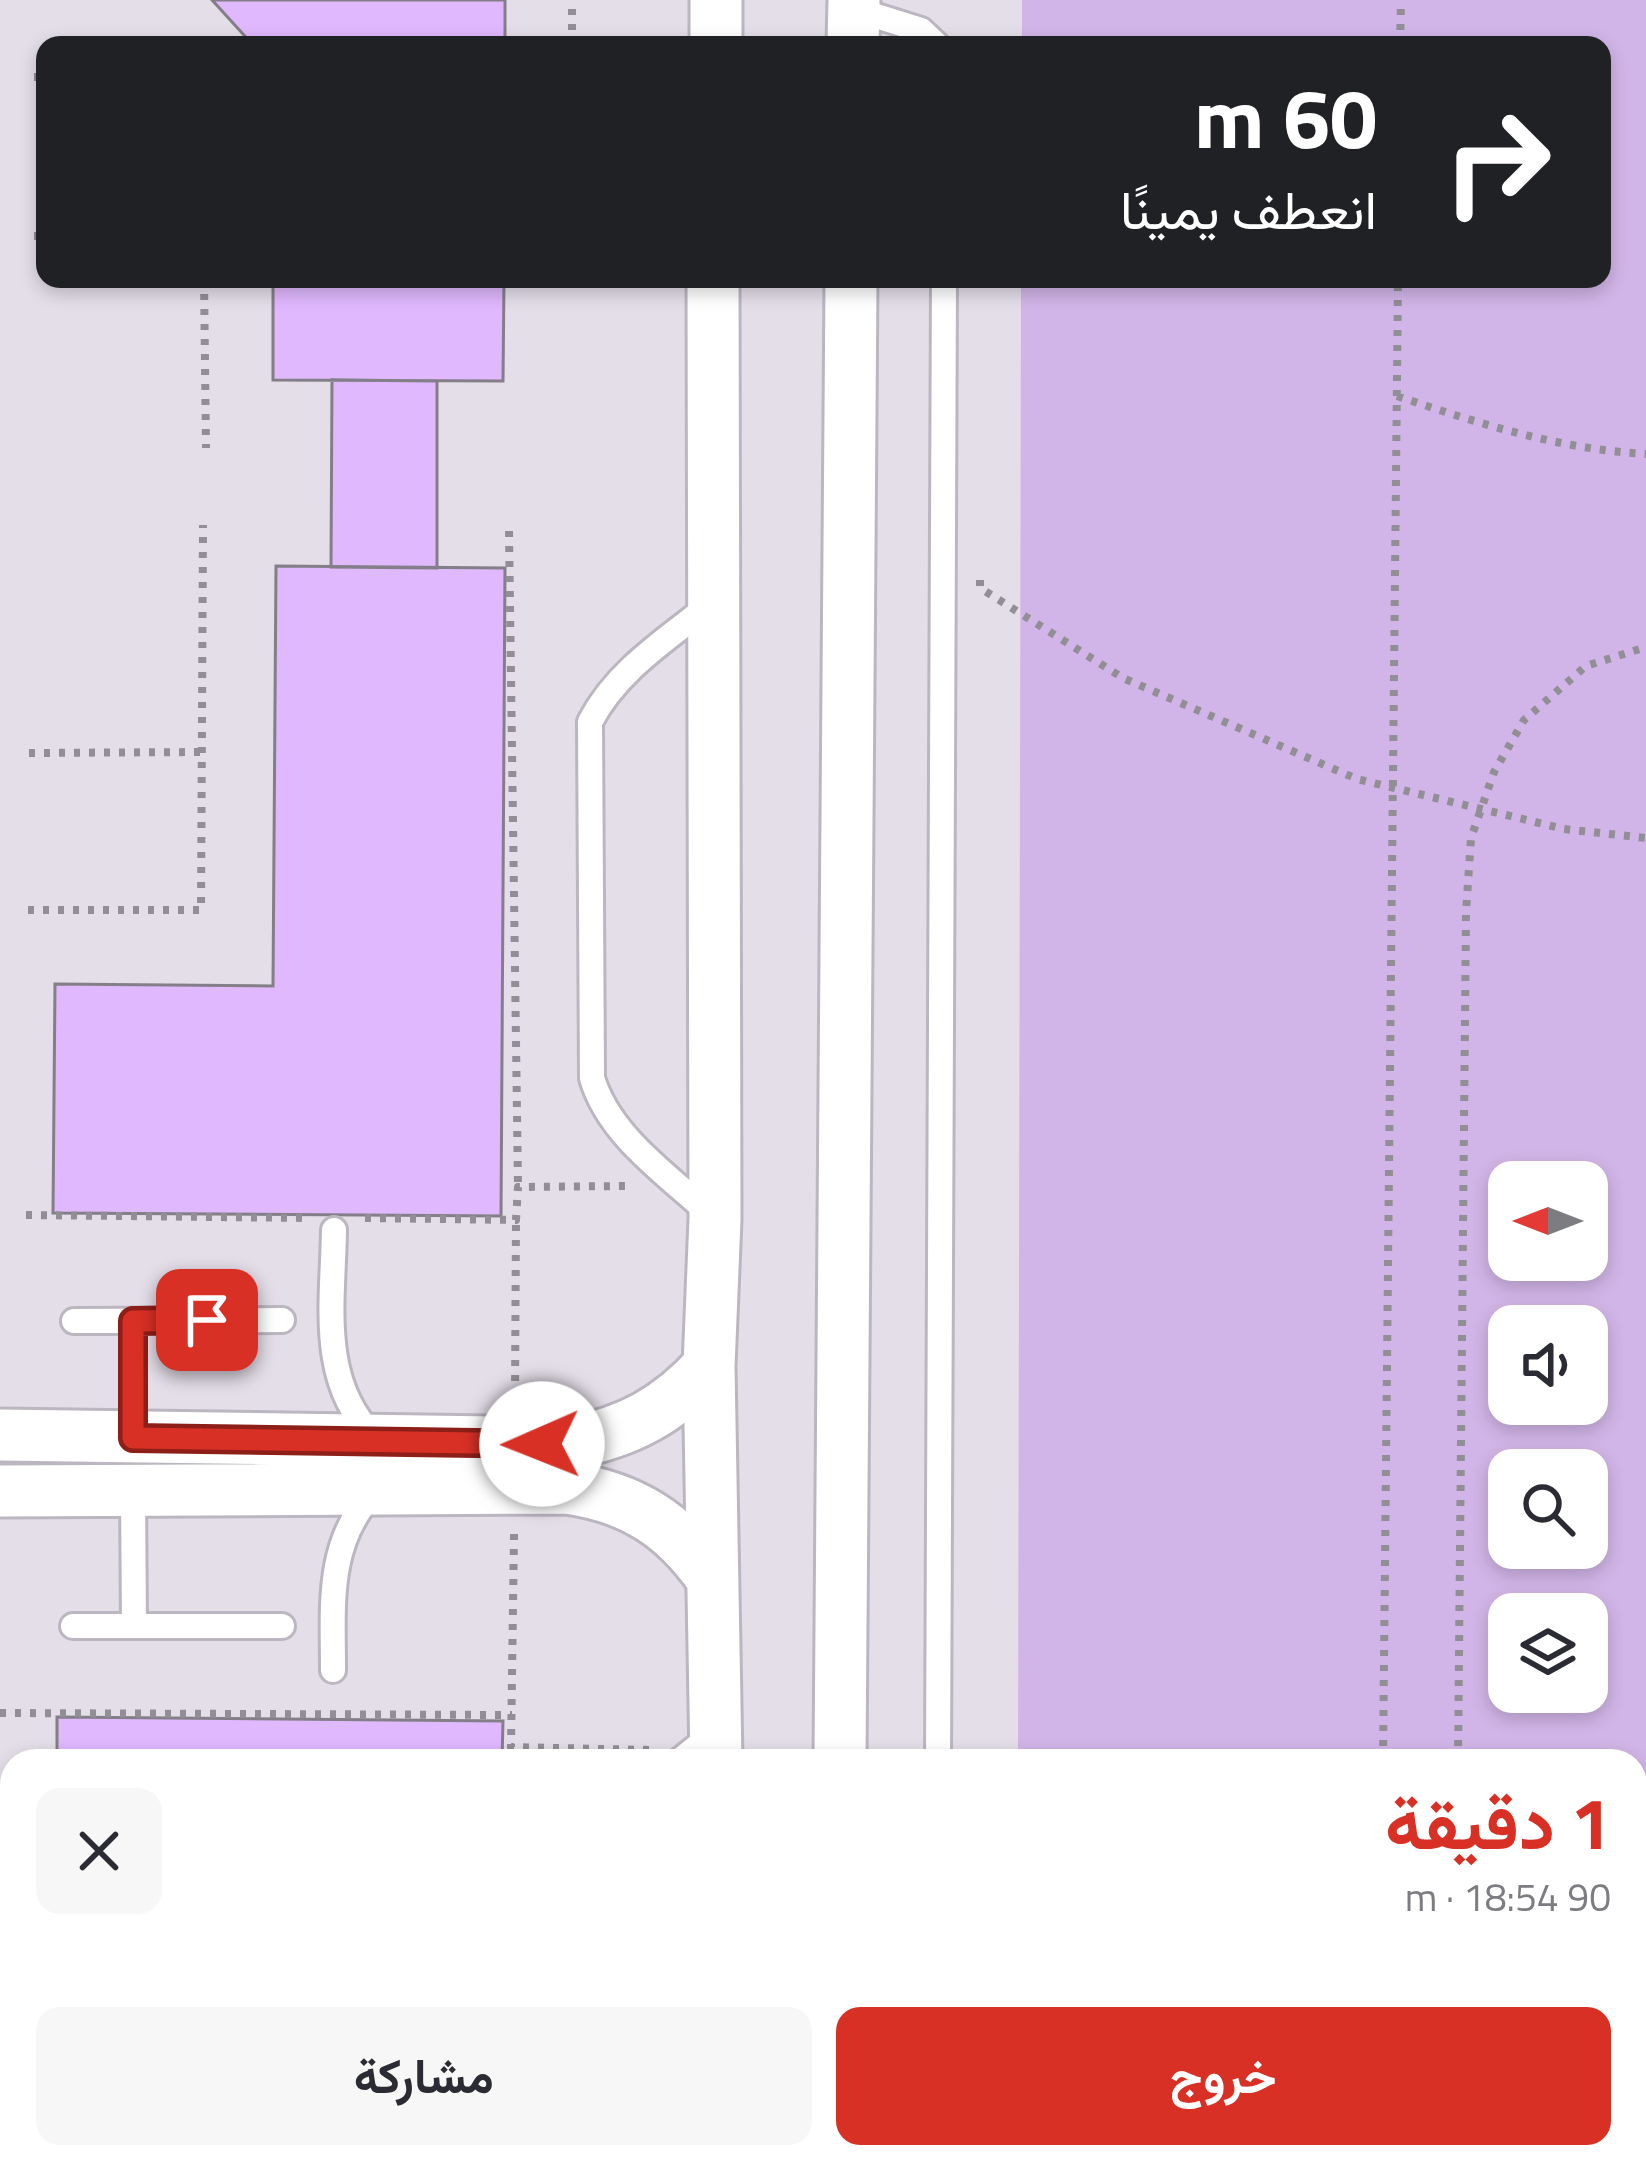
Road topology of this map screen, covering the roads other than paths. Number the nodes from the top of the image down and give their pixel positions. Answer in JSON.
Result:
{"nodes":[{"id":1,"x":716,"y":0,"type":"edge"},
{"id":2,"x":854,"y":18,"type":"edge"},
{"id":3,"x":716,"y":36,"type":"edge"},
{"id":4,"x":927,"y":36,"type":"edge"},
{"id":5,"x":713,"y":288,"type":"edge"},
{"id":6,"x":851,"y":288,"type":"edge"},
{"id":7,"x":944,"y":288,"type":"edge"},
{"id":8,"x":711,"y":604,"type":"junction"},
{"id":9,"x":715,"y":1219,"type":"junction"},
{"id":10,"x":334,"y":1230,"type":"dead end"},
{"id":11,"x":282,"y":1320,"type":"dead end"},
{"id":12,"x":74,"y":1321,"type":"dead end"},
{"id":13,"x":133,"y":1321,"type":"junction"},
{"id":14,"x":709,"y":1366,"type":"junction"},
{"id":15,"x":0,"y":1435,"type":"edge"},
{"id":16,"x":133,"y":1438,"type":"junction"},
{"id":17,"x":379,"y":1465,"type":"junction"},
{"id":18,"x":515,"y":1465,"type":"junction"},
{"id":19,"x":133,"y":1490,"type":"junction"},
{"id":20,"x":0,"y":1491,"type":"edge"},
{"id":21,"x":711,"y":1577,"type":"junction"},
{"id":22,"x":73,"y":1626,"type":"dead end"},
{"id":23,"x":134,"y":1626,"type":"junction"},
{"id":24,"x":282,"y":1626,"type":"dead end"},
{"id":25,"x":333,"y":1670,"type":"dead end"},
{"id":26,"x":700,"y":1749,"type":"edge"},
{"id":27,"x":840,"y":1749,"type":"edge"},
{"id":28,"x":938,"y":1749,"type":"edge"}],
"edges":[{"from":1,"to":3,"type":"street"},
{"from":2,"to":4,"type":"lane"},
{"from":5,"to":8,"type":"street"},
{"from":6,"to":27,"type":"street"},
{"from":7,"to":28,"type":"lane"},
{"from":8,"to":9,"type":"street"},
{"from":8,"to":9,"type":"lane"},
{"from":9,"to":14,"type":"street"},
{"from":10,"to":17,"type":"lane"},
{"from":11,"to":13,"type":"lane"},
{"from":12,"to":13,"type":"lane"},
{"from":13,"to":16,"type":"lane"},
{"from":14,"to":18,"type":"street"},
{"from":14,"to":21,"type":"street"},
{"from":15,"to":16,"type":"street"},
{"from":16,"to":17,"type":"street"},
{"from":17,"to":18,"type":"street"},
{"from":17,"to":19,"type":"street"},
{"from":17,"to":25,"type":"lane"},
{"from":18,"to":21,"type":"street"},
{"from":19,"to":20,"type":"street"},
{"from":19,"to":23,"type":"lane"},
{"from":21,"to":26,"type":"street"},
{"from":22,"to":23,"type":"lane"},
{"from":23,"to":24,"type":"lane"}]}
